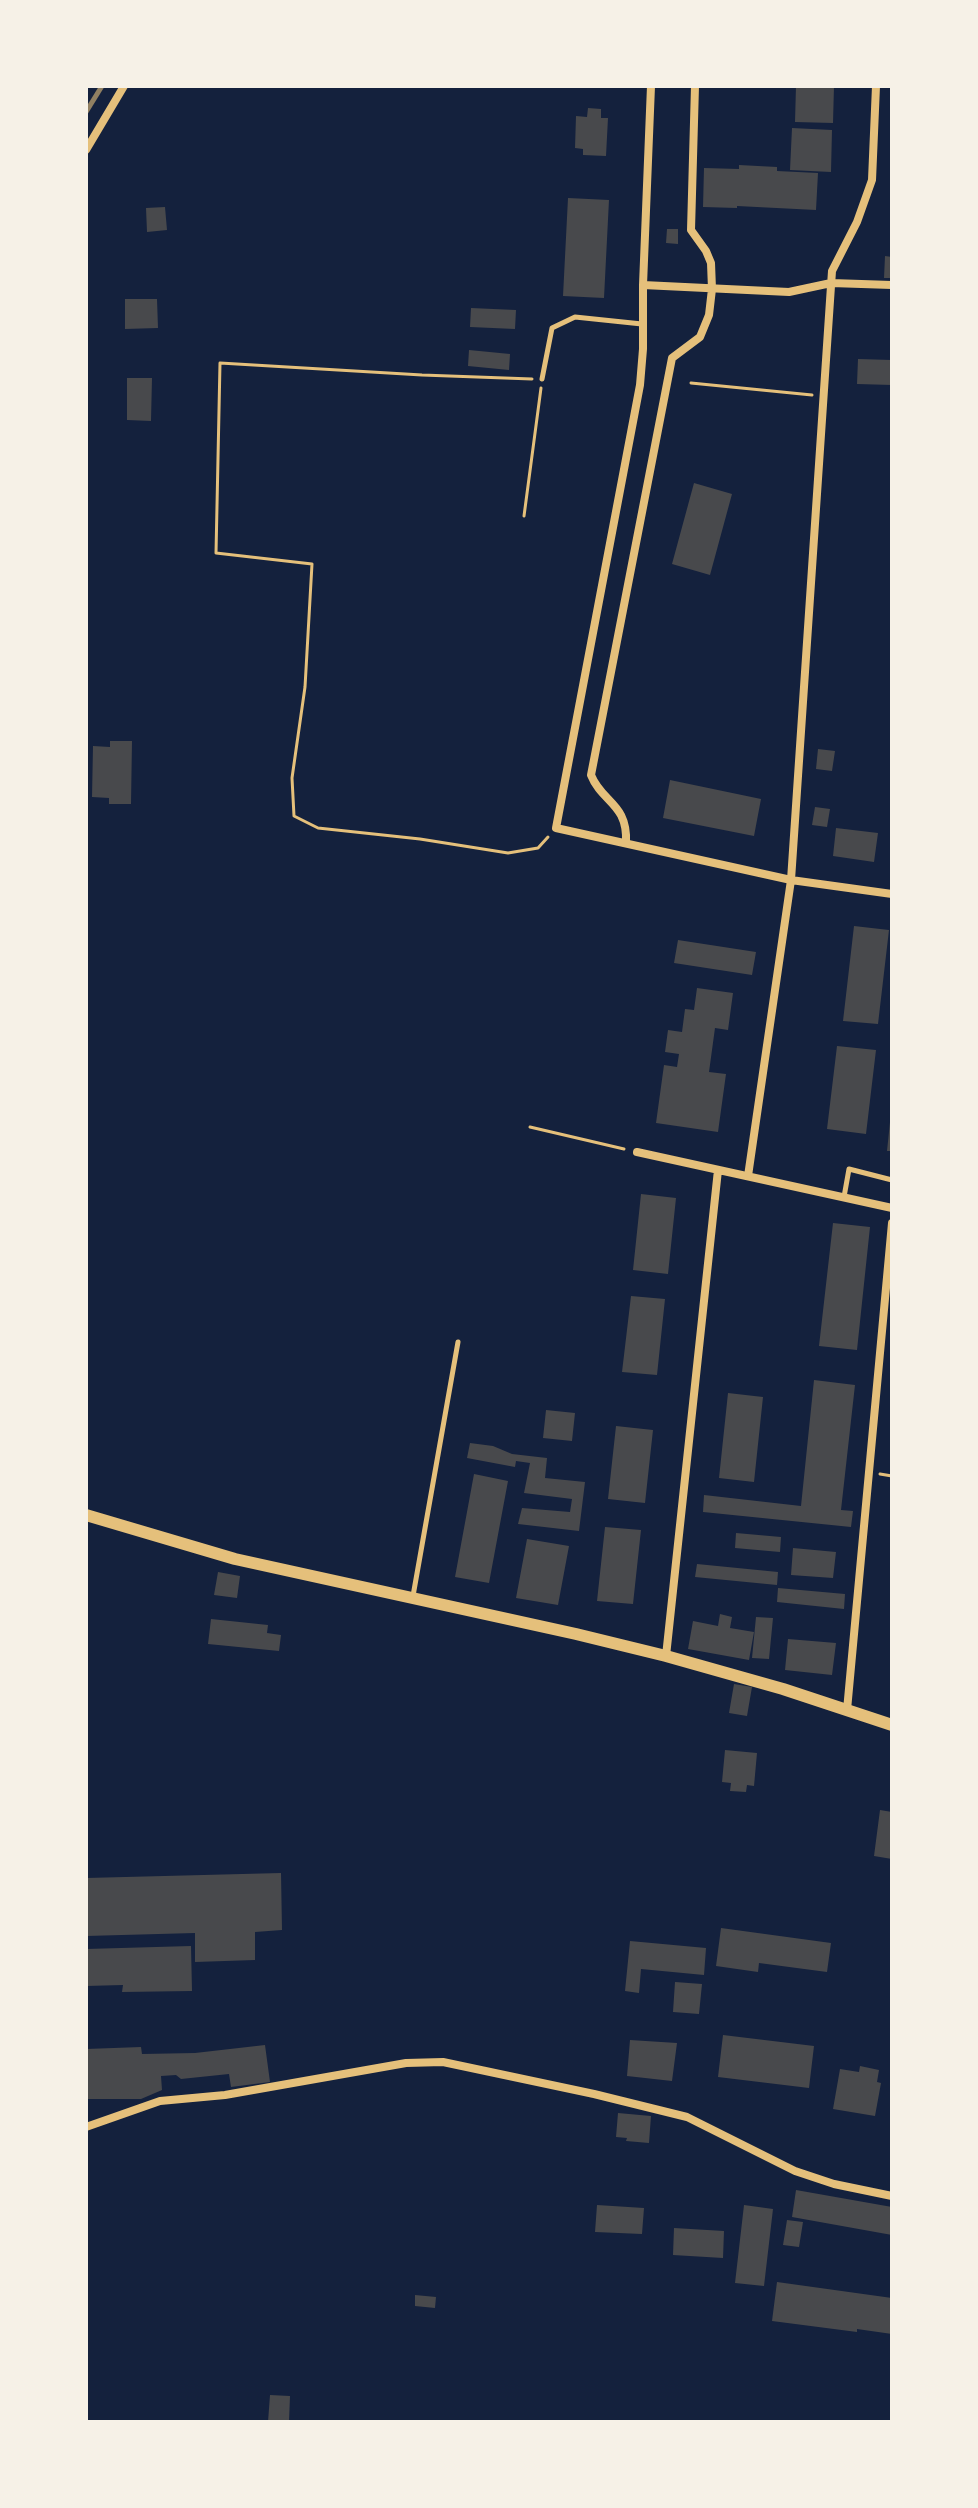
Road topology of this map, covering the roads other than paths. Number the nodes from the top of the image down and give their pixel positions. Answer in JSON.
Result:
{"nodes":[{"id":1,"x":124,"y":86,"type":"edge"},
{"id":2,"x":651,"y":86,"type":"edge"},
{"id":3,"x":695,"y":86,"type":"edge"},
{"id":4,"x":876,"y":86,"type":"edge"},
{"id":5,"x":86,"y":150,"type":"edge"},
{"id":6,"x":831,"y":283,"type":"junction"},
{"id":7,"x":643,"y":285,"type":"junction"},
{"id":8,"x":892,"y":285,"type":"edge"},
{"id":9,"x":712,"y":289,"type":"junction"},
{"id":10,"x":643,"y":324,"type":"junction"},
{"id":11,"x":542,"y":379,"type":"road end"},
{"id":12,"x":626,"y":843,"type":"junction"},
{"id":13,"x":791,"y":880,"type":"junction"},
{"id":14,"x":892,"y":894,"type":"edge"},
{"id":15,"x":637,"y":1152,"type":"road end"},
{"id":16,"x":718,"y":1170,"type":"junction"},
{"id":17,"x":748,"y":1176,"type":"junction"},
{"id":18,"x":892,"y":1180,"type":"edge"},
{"id":19,"x":844,"y":1197,"type":"junction"},
{"id":20,"x":892,"y":1208,"type":"edge"},
{"id":21,"x":892,"y":1223,"type":"edge"},
{"id":22,"x":458,"y":1342,"type":"dead end"},
{"id":23,"x":86,"y":1515,"type":"edge"},
{"id":24,"x":412,"y":1597,"type":"junction"},
{"id":25,"x":666,"y":1656,"type":"junction"},
{"id":26,"x":847,"y":1710,"type":"junction"},
{"id":27,"x":892,"y":1725,"type":"edge"},
{"id":28,"x":86,"y":2127,"type":"edge"},
{"id":29,"x":892,"y":2196,"type":"edge"}],
"edges":[{"from":1,"to":5,"type":"street"},
{"from":2,"to":7,"type":"street"},
{"from":3,"to":9,"type":"street"},
{"from":4,"to":6,"type":"street"},
{"from":6,"to":8,"type":"street"},
{"from":6,"to":9,"type":"street"},
{"from":6,"to":13,"type":"street"},
{"from":7,"to":9,"type":"street"},
{"from":7,"to":10,"type":"street"},
{"from":9,"to":12,"type":"street"},
{"from":10,"to":11,"type":"lane"},
{"from":10,"to":12,"type":"street"},
{"from":12,"to":13,"type":"street"},
{"from":13,"to":14,"type":"street"},
{"from":13,"to":17,"type":"street"},
{"from":15,"to":16,"type":"street"},
{"from":16,"to":17,"type":"street"},
{"from":16,"to":25,"type":"street"},
{"from":17,"to":19,"type":"street"},
{"from":18,"to":19,"type":"lane"},
{"from":19,"to":20,"type":"street"},
{"from":21,"to":26,"type":"street"},
{"from":22,"to":24,"type":"lane"},
{"from":23,"to":24,"type":"street"},
{"from":24,"to":25,"type":"street"},
{"from":25,"to":26,"type":"street"},
{"from":26,"to":27,"type":"street"},
{"from":28,"to":29,"type":"street"}]}
